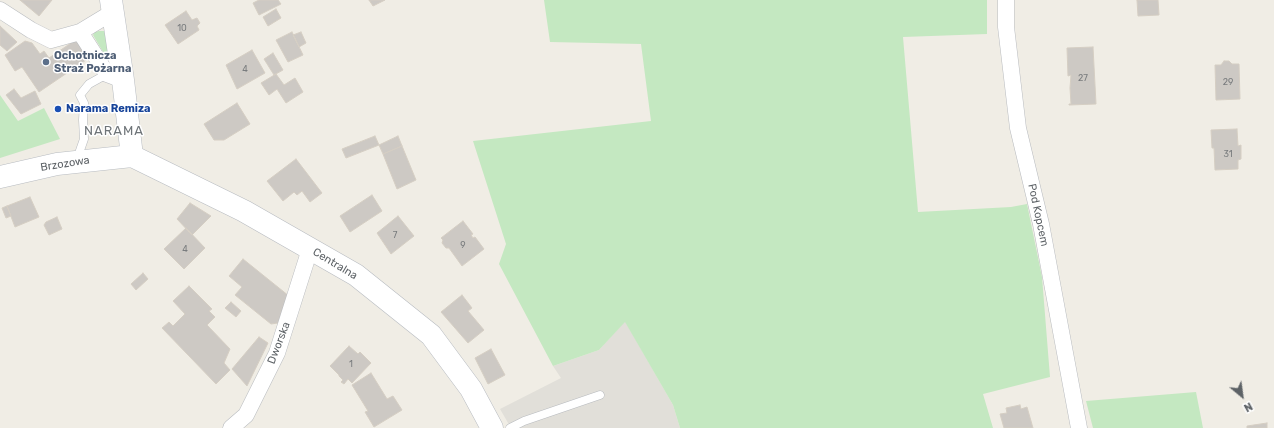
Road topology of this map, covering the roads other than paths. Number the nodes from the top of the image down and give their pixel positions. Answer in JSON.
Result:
{"nodes":[{"id":1,"x":1006,"y":0,"type":"edge"},
{"id":2,"x":112,"y":6,"type":"edge"},
{"id":3,"x":0,"y":10,"type":"edge"},
{"id":4,"x":80,"y":32,"type":"junction"},
{"id":5,"x":115,"y":77,"type":"junction"},
{"id":6,"x":132,"y":156,"type":"junction"},
{"id":7,"x":76,"y":162,"type":"junction"},
{"id":8,"x":0,"y":177,"type":"edge"},
{"id":9,"x":310,"y":249,"type":"junction"},
{"id":10,"x":600,"y":395,"type":"dead end"},
{"id":11,"x":231,"y":428,"type":"edge"},
{"id":12,"x":492,"y":428,"type":"edge"},
{"id":13,"x":510,"y":428,"type":"edge"},
{"id":14,"x":1079,"y":428,"type":"edge"}],
"edges":[{"from":1,"to":14,"type":"street","name":"Pod Kopcem"},
{"from":2,"to":4,"type":"street"},
{"from":2,"to":5,"type":"street"},
{"from":3,"to":4,"type":"street"},
{"from":4,"to":5,"type":"street"},
{"from":5,"to":6,"type":"street"},
{"from":5,"to":7,"type":"lane"},
{"from":6,"to":7,"type":"street","name":"Brzozowa"},
{"from":6,"to":9,"type":"street","name":"Centralna"},
{"from":7,"to":8,"type":"street","name":"Brzozowa"},
{"from":9,"to":11,"type":"street","name":"Dworska"},
{"from":9,"to":12,"type":"street","name":"Centralna"},
{"from":10,"to":13,"type":"lane"}]}
